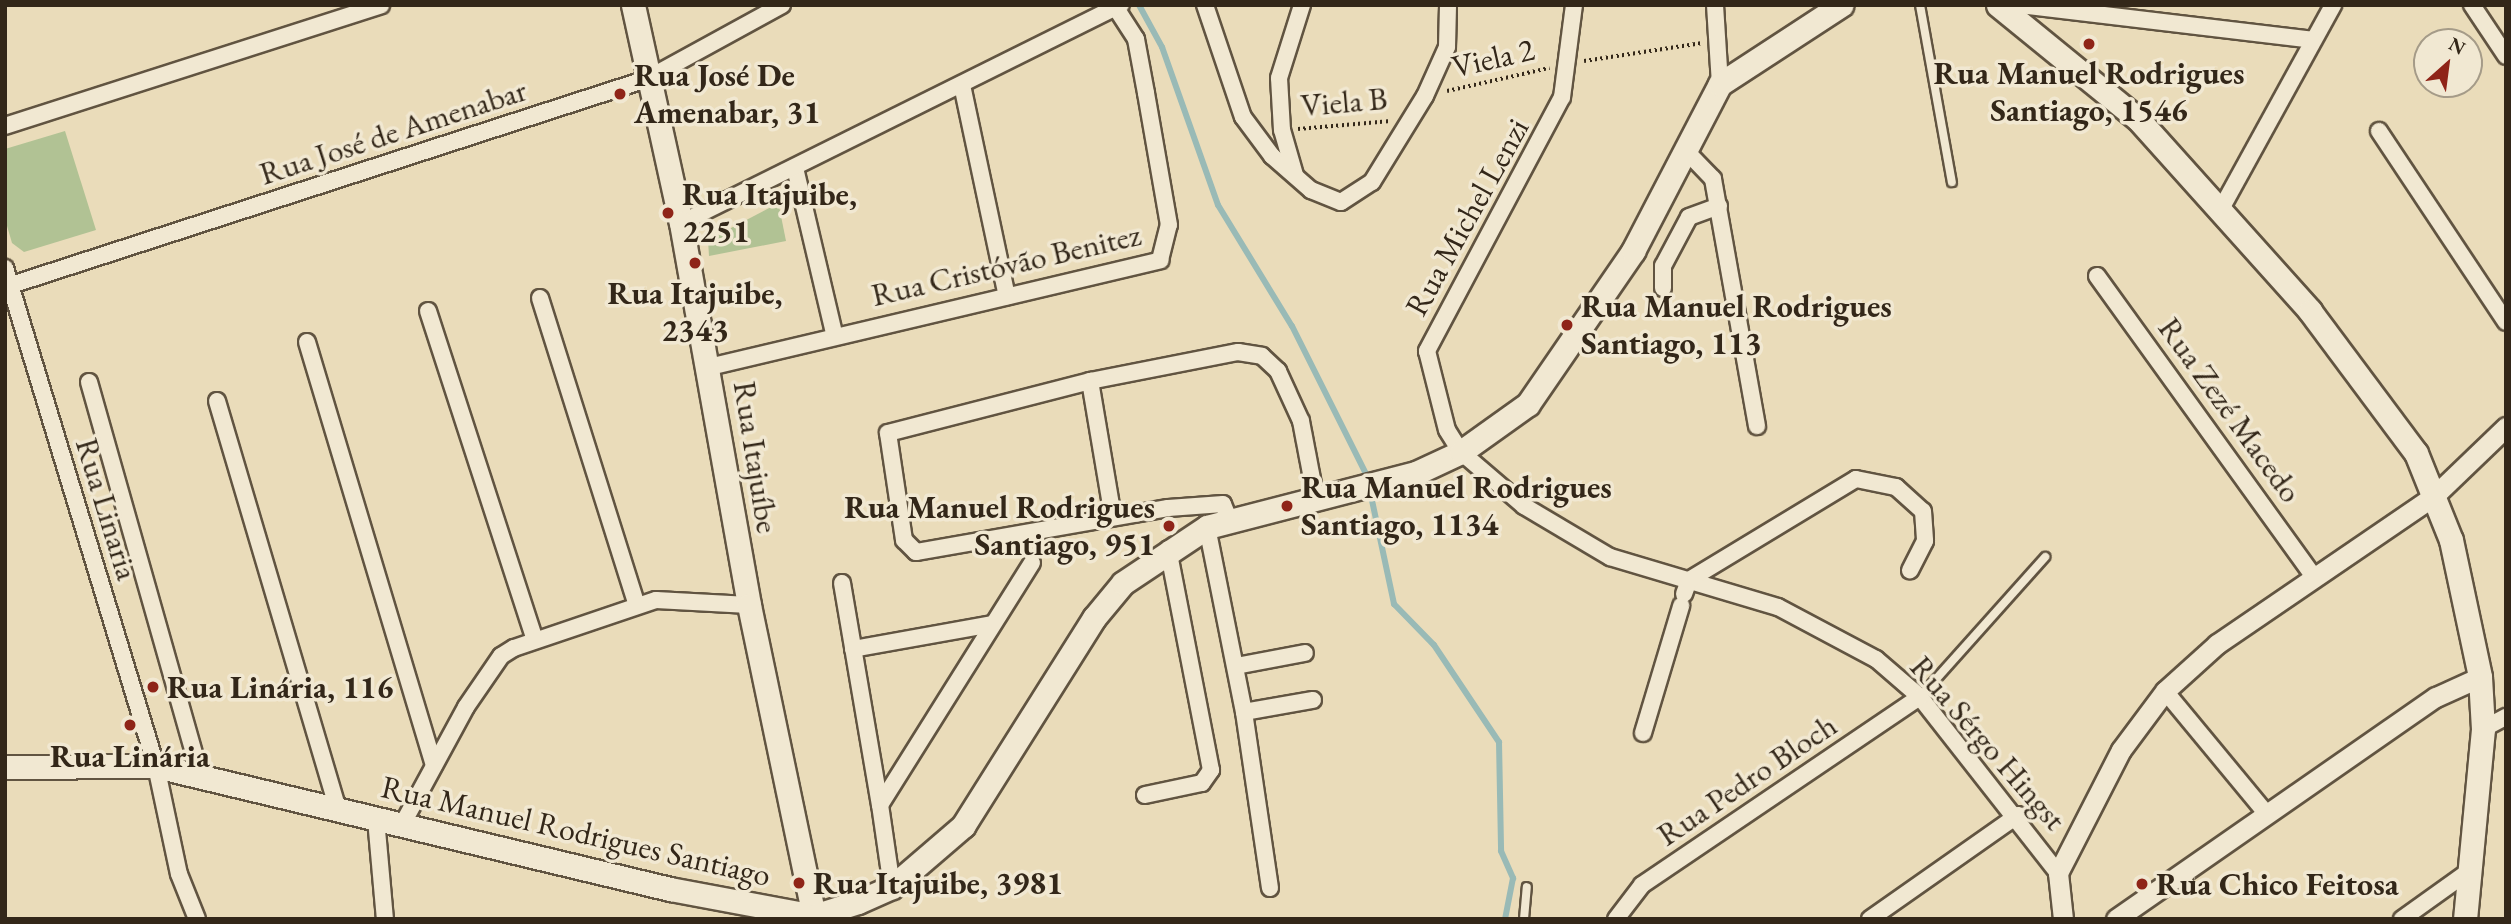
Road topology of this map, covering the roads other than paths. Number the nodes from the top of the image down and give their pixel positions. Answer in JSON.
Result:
{"nodes":[{"id":1,"x":381,"y":5,"type":"edge"},
{"id":2,"x":633,"y":5,"type":"edge"},
{"id":3,"x":782,"y":5,"type":"edge"},
{"id":4,"x":1205,"y":5,"type":"edge"},
{"id":5,"x":1302,"y":5,"type":"edge"},
{"id":6,"x":1448,"y":5,"type":"edge"},
{"id":7,"x":1574,"y":5,"type":"edge"},
{"id":8,"x":1715,"y":5,"type":"edge"},
{"id":9,"x":1841,"y":5,"type":"edge"},
{"id":10,"x":1920,"y":5,"type":"edge"},
{"id":11,"x":1998,"y":5,"type":"edge"},
{"id":12,"x":2020,"y":5,"type":"edge"},
{"id":13,"x":2333,"y":5,"type":"edge"},
{"id":14,"x":2472,"y":5,"type":"edge"},
{"id":15,"x":1117,"y":6,"type":"edge"},
{"id":16,"x":2312,"y":40,"type":"junction"},
{"id":17,"x":2506,"y":56,"type":"edge"},
{"id":18,"x":647,"y":79,"type":"junction"},
{"id":19,"x":1720,"y":84,"type":"junction"},
{"id":20,"x":962,"y":85,"type":"junction"},
{"id":21,"x":5,"y":126,"type":"edge"},
{"id":22,"x":2379,"y":131,"type":"dead end"},
{"id":23,"x":1688,"y":153,"type":"junction"},
{"id":24,"x":795,"y":168,"type":"junction"},
{"id":25,"x":1295,"y":175,"type":"junction"},
{"id":26,"x":1952,"y":183,"type":"dead end"},
{"id":27,"x":1719,"y":206,"type":"junction"},
{"id":28,"x":2221,"y":209,"type":"junction"},
{"id":29,"x":681,"y":223,"type":"junction"},
{"id":30,"x":5,"y":268,"type":"edge"},
{"id":31,"x":2098,"y":276,"type":"dead end"},
{"id":32,"x":8,"y":286,"type":"edge"},
{"id":33,"x":1663,"y":288,"type":"dead end"},
{"id":34,"x":1007,"y":296,"type":"junction"},
{"id":35,"x":540,"y":298,"type":"dead end"},
{"id":36,"x":428,"y":312,"type":"dead end"},
{"id":37,"x":2506,"y":322,"type":"edge"},
{"id":38,"x":834,"y":333,"type":"junction"},
{"id":39,"x":307,"y":342,"type":"dead end"},
{"id":40,"x":709,"y":367,"type":"junction"},
{"id":41,"x":89,"y":382,"type":"dead end"},
{"id":42,"x":1090,"y":382,"type":"junction"},
{"id":43,"x":217,"y":401,"type":"dead end"},
{"id":44,"x":1757,"y":426,"type":"dead end"},
{"id":45,"x":2506,"y":427,"type":"edge"},
{"id":46,"x":1461,"y":452,"type":"junction"},
{"id":47,"x":2434,"y":496,"type":"junction"},
{"id":48,"x":1326,"y":498,"type":"junction"},
{"id":49,"x":1113,"y":517,"type":"junction"},
{"id":50,"x":1229,"y":519,"type":"junction"},
{"id":51,"x":1207,"y":527,"type":"junction"},
{"id":52,"x":1168,"y":549,"type":"junction"},
{"id":53,"x":2045,"y":557,"type":"dead end"},
{"id":54,"x":1032,"y":563,"type":"dead end"},
{"id":55,"x":1910,"y":570,"type":"dead end"},
{"id":56,"x":2315,"y":578,"type":"junction"},
{"id":57,"x":842,"y":583,"type":"dead end"},
{"id":58,"x":1685,"y":593,"type":"junction"},
{"id":59,"x":637,"y":605,"type":"junction"},
{"id":60,"x":749,"y":605,"type":"junction"},
{"id":61,"x":992,"y":624,"type":"junction"},
{"id":62,"x":535,"y":640,"type":"junction"},
{"id":63,"x":853,"y":649,"type":"junction"},
{"id":64,"x":1306,"y":653,"type":"dead end"},
{"id":65,"x":1236,"y":666,"type":"junction"},
{"id":66,"x":2480,"y":677,"type":"junction"},
{"id":67,"x":2165,"y":691,"type":"junction"},
{"id":68,"x":1920,"y":697,"type":"junction"},
{"id":69,"x":1313,"y":700,"type":"dead end"},
{"id":70,"x":1244,"y":712,"type":"junction"},
{"id":71,"x":2506,"y":717,"type":"edge"},
{"id":72,"x":2483,"y":729,"type":"junction"},
{"id":73,"x":1643,"y":733,"type":"dead end"},
{"id":74,"x":433,"y":765,"type":"junction"},
{"id":75,"x":156,"y":766,"type":"junction"},
{"id":76,"x":5,"y":767,"type":"edge"},
{"id":77,"x":200,"y":774,"type":"junction"},
{"id":78,"x":1145,"y":795,"type":"dead end"},
{"id":79,"x":338,"y":805,"type":"junction"},
{"id":80,"x":880,"y":805,"type":"junction"},
{"id":81,"x":2266,"y":813,"type":"junction"},
{"id":82,"x":2018,"y":815,"type":"junction"},
{"id":83,"x":376,"y":819,"type":"junction"},
{"id":84,"x":402,"y":825,"type":"junction"},
{"id":85,"x":2468,"y":872,"type":"junction"},
{"id":86,"x":2057,"y":873,"type":"junction"},
{"id":87,"x":892,"y":887,"type":"junction"},
{"id":88,"x":1527,"y":887,"type":"dead end"},
{"id":89,"x":1270,"y":888,"type":"dead end"},
{"id":90,"x":814,"y":917,"type":"edge"},
{"id":91,"x":195,"y":918,"type":"edge"},
{"id":92,"x":385,"y":919,"type":"edge"},
{"id":93,"x":1524,"y":919,"type":"edge"},
{"id":94,"x":1616,"y":919,"type":"edge"},
{"id":95,"x":1870,"y":919,"type":"edge"},
{"id":96,"x":2063,"y":919,"type":"edge"},
{"id":97,"x":2116,"y":919,"type":"edge"},
{"id":98,"x":2402,"y":919,"type":"edge"},
{"id":99,"x":2465,"y":919,"type":"edge"}],
"edges":[{"from":1,"to":21,"type":"street"},
{"from":2,"to":18,"type":"main road","name":"Rua Itajuíbe"},
{"from":3,"to":18,"type":"street","name":"Rua José de Amenabar"},
{"from":4,"to":25,"type":"street"},
{"from":5,"to":25,"type":"street"},
{"from":6,"to":25,"type":"street"},
{"from":7,"to":46,"type":"street","name":"Rua Michel Lenzi"},
{"from":8,"to":19,"type":"street"},
{"from":9,"to":19,"type":"main road"},
{"from":10,"to":26,"type":"lane"},
{"from":11,"to":28,"type":"main road"},
{"from":12,"to":16,"type":"street"},
{"from":13,"to":16,"type":"street"},
{"from":14,"to":17,"type":"street"},
{"from":15,"to":20,"type":"street","name":"Rua Cristóvão Benitez"},
{"from":15,"to":34,"type":"street","name":"Rua Cristóvão Benitez"},
{"from":16,"to":28,"type":"street"},
{"from":18,"to":29,"type":"main road","name":"Rua Itajuíbe"},
{"from":18,"to":32,"type":"street","name":"Rua José de Amenabar"},
{"from":19,"to":23,"type":"main road"},
{"from":20,"to":24,"type":"street","name":"Rua Cristóvão Benitez"},
{"from":20,"to":34,"type":"street"},
{"from":22,"to":37,"type":"street"},
{"from":23,"to":27,"type":"street"},
{"from":23,"to":46,"type":"main road"},
{"from":24,"to":29,"type":"street","name":"Rua Cristóvão Benitez"},
{"from":24,"to":38,"type":"street"},
{"from":27,"to":33,"type":"street"},
{"from":27,"to":44,"type":"street"},
{"from":28,"to":47,"type":"main road"},
{"from":29,"to":40,"type":"main road","name":"Rua Itajuíbe"},
{"from":30,"to":32,"type":"street","name":"Rua Linaria"},
{"from":31,"to":56,"type":"street","name":"Rua Zezé Macedo"},
{"from":32,"to":75,"type":"street","name":"Rua Linaria"},
{"from":34,"to":38,"type":"street","name":"Rua Cristóvão Benitez"},
{"from":35,"to":59,"type":"street"},
{"from":36,"to":62,"type":"street"},
{"from":38,"to":40,"type":"street","name":"Rua Cristóvão Benitez"},
{"from":39,"to":74,"type":"street"},
{"from":40,"to":60,"type":"main road","name":"Rua Itajuíbe"},
{"from":41,"to":77,"type":"street"},
{"from":42,"to":48,"type":"street"},
{"from":42,"to":49,"type":"street"},
{"from":42,"to":49,"type":"street"},
{"from":43,"to":79,"type":"street"},
{"from":45,"to":47,"type":"street"},
{"from":46,"to":48,"type":"main road"},
{"from":46,"to":58,"type":"street","name":"Rua Sérgo Hingst"},
{"from":47,"to":56,"type":"street"},
{"from":47,"to":66,"type":"main road"},
{"from":48,"to":50,"type":"main road"},
{"from":49,"to":50,"type":"street"},
{"from":50,"to":51,"type":"main road"},
{"from":51,"to":52,"type":"main road"},
{"from":51,"to":65,"type":"street"},
{"from":52,"to":78,"type":"street"},
{"from":52,"to":87,"type":"main road"},
{"from":53,"to":68,"type":"lane"},
{"from":54,"to":61,"type":"street"},
{"from":55,"to":58,"type":"street"},
{"from":56,"to":67,"type":"street"},
{"from":57,"to":63,"type":"street"},
{"from":58,"to":68,"type":"street","name":"Rua Sérgo Hingst"},
{"from":58,"to":73,"type":"street"},
{"from":59,"to":60,"type":"street"},
{"from":59,"to":62,"type":"street"},
{"from":60,"to":90,"type":"main road","name":"Rua Itajuíbe"},
{"from":61,"to":63,"type":"street"},
{"from":61,"to":80,"type":"street"},
{"from":62,"to":74,"type":"street"},
{"from":63,"to":80,"type":"street"},
{"from":64,"to":65,"type":"street"},
{"from":65,"to":70,"type":"street"},
{"from":66,"to":72,"type":"main road"},
{"from":66,"to":81,"type":"street"},
{"from":67,"to":81,"type":"street"},
{"from":67,"to":86,"type":"street"},
{"from":68,"to":82,"type":"street","name":"Rua Sérgo Hingst"},
{"from":68,"to":94,"type":"street","name":"Rua Pedro Bloch"},
{"from":69,"to":70,"type":"street"},
{"from":70,"to":89,"type":"street"},
{"from":71,"to":72,"type":"street"},
{"from":72,"to":85,"type":"main road"},
{"from":74,"to":84,"type":"street"},
{"from":75,"to":76,"type":"main road","name":"Rua Manuel Rodrigues Santiago"},
{"from":75,"to":77,"type":"main road","name":"Rua Manuel Rodrigues Santiago"},
{"from":75,"to":91,"type":"street","name":"Rua Linaria"},
{"from":77,"to":79,"type":"main road","name":"Rua Manuel Rodrigues Santiago"},
{"from":79,"to":83,"type":"main road","name":"Rua Manuel Rodrigues Santiago"},
{"from":80,"to":87,"type":"street"},
{"from":81,"to":97,"type":"street"},
{"from":82,"to":86,"type":"street","name":"Rua Sérgo Hingst"},
{"from":82,"to":95,"type":"street"},
{"from":83,"to":84,"type":"main road","name":"Rua Manuel Rodrigues Santiago"},
{"from":83,"to":92,"type":"street"},
{"from":84,"to":90,"type":"main road","name":"Rua Manuel Rodrigues Santiago"},
{"from":85,"to":98,"type":"street"},
{"from":85,"to":99,"type":"main road"},
{"from":86,"to":96,"type":"street"},
{"from":87,"to":90,"type":"main road"},
{"from":88,"to":93,"type":"lane"}]}
